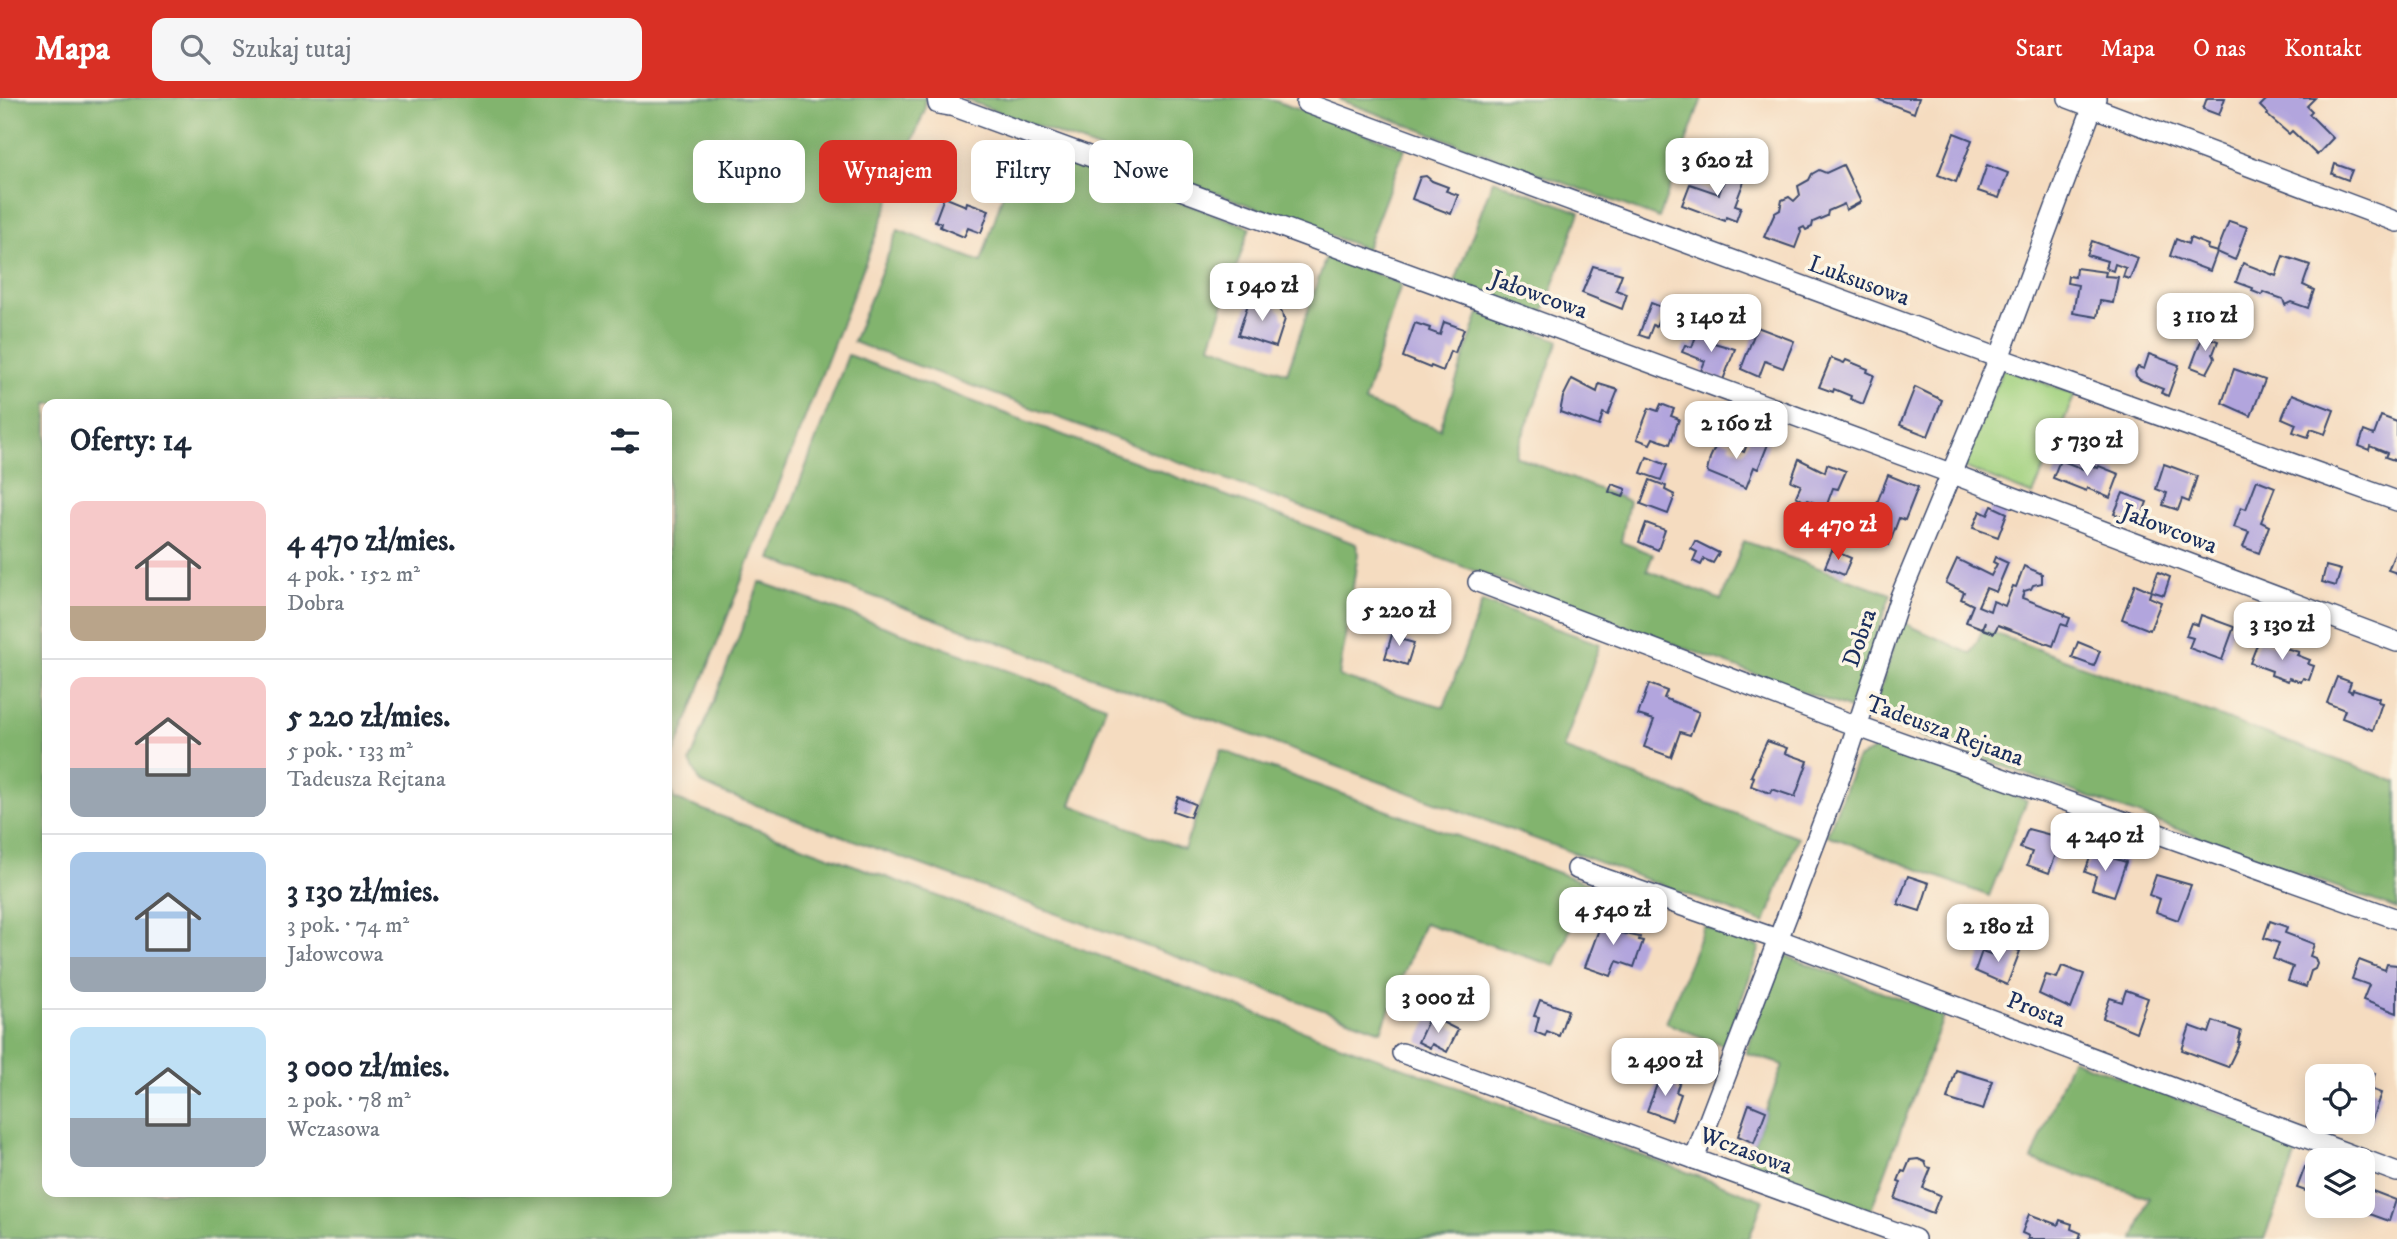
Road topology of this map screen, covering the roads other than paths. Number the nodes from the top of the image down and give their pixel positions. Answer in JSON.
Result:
{"nodes":[{"id":1,"x":2068,"y":98,"type":"edge"},
{"id":2,"x":937,"y":101,"type":"edge"},
{"id":3,"x":2093,"y":102,"type":"edge"},
{"id":4,"x":1306,"y":103,"type":"dead end"},
{"id":5,"x":2397,"y":222,"type":"edge"},
{"id":6,"x":1998,"y":358,"type":"junction"},
{"id":7,"x":1950,"y":473,"type":"junction"},
{"id":8,"x":2397,"y":501,"type":"edge"},
{"id":9,"x":1478,"y":582,"type":"dead end"},
{"id":10,"x":2397,"y":642,"type":"edge"},
{"id":11,"x":1856,"y":726,"type":"junction"},
{"id":12,"x":1577,"y":869,"type":"dead end"},
{"id":13,"x":2397,"y":919,"type":"edge"},
{"id":14,"x":1777,"y":939,"type":"junction"},
{"id":15,"x":1402,"y":1053,"type":"dead end"},
{"id":16,"x":1694,"y":1158,"type":"junction"},
{"id":17,"x":2397,"y":1172,"type":"edge"},
{"id":18,"x":1915,"y":1239,"type":"edge"}],
"edges":[{"from":1,"to":3,"type":"street"},
{"from":2,"to":7,"type":"street","name":"Jałowcowa"},
{"from":3,"to":5,"type":"street"},
{"from":3,"to":6,"type":"street","name":"Dobra"},
{"from":4,"to":6,"type":"street","name":"Luksusowa"},
{"from":6,"to":7,"type":"street","name":"Dobra"},
{"from":6,"to":8,"type":"street","name":"Luksusowa"},
{"from":7,"to":10,"type":"street","name":"Jałowcowa"},
{"from":7,"to":11,"type":"street","name":"Dobra"},
{"from":9,"to":11,"type":"street","name":"Tadeusza Rejtana"},
{"from":11,"to":13,"type":"street","name":"Tadeusza Rejtana"},
{"from":11,"to":14,"type":"street","name":"Dobra"},
{"from":12,"to":14,"type":"street","name":"Prosta"},
{"from":14,"to":16,"type":"street","name":"Dobra"},
{"from":14,"to":17,"type":"street","name":"Prosta"},
{"from":15,"to":16,"type":"street","name":"Wczasowa"},
{"from":16,"to":18,"type":"street","name":"Wczasowa"}]}
